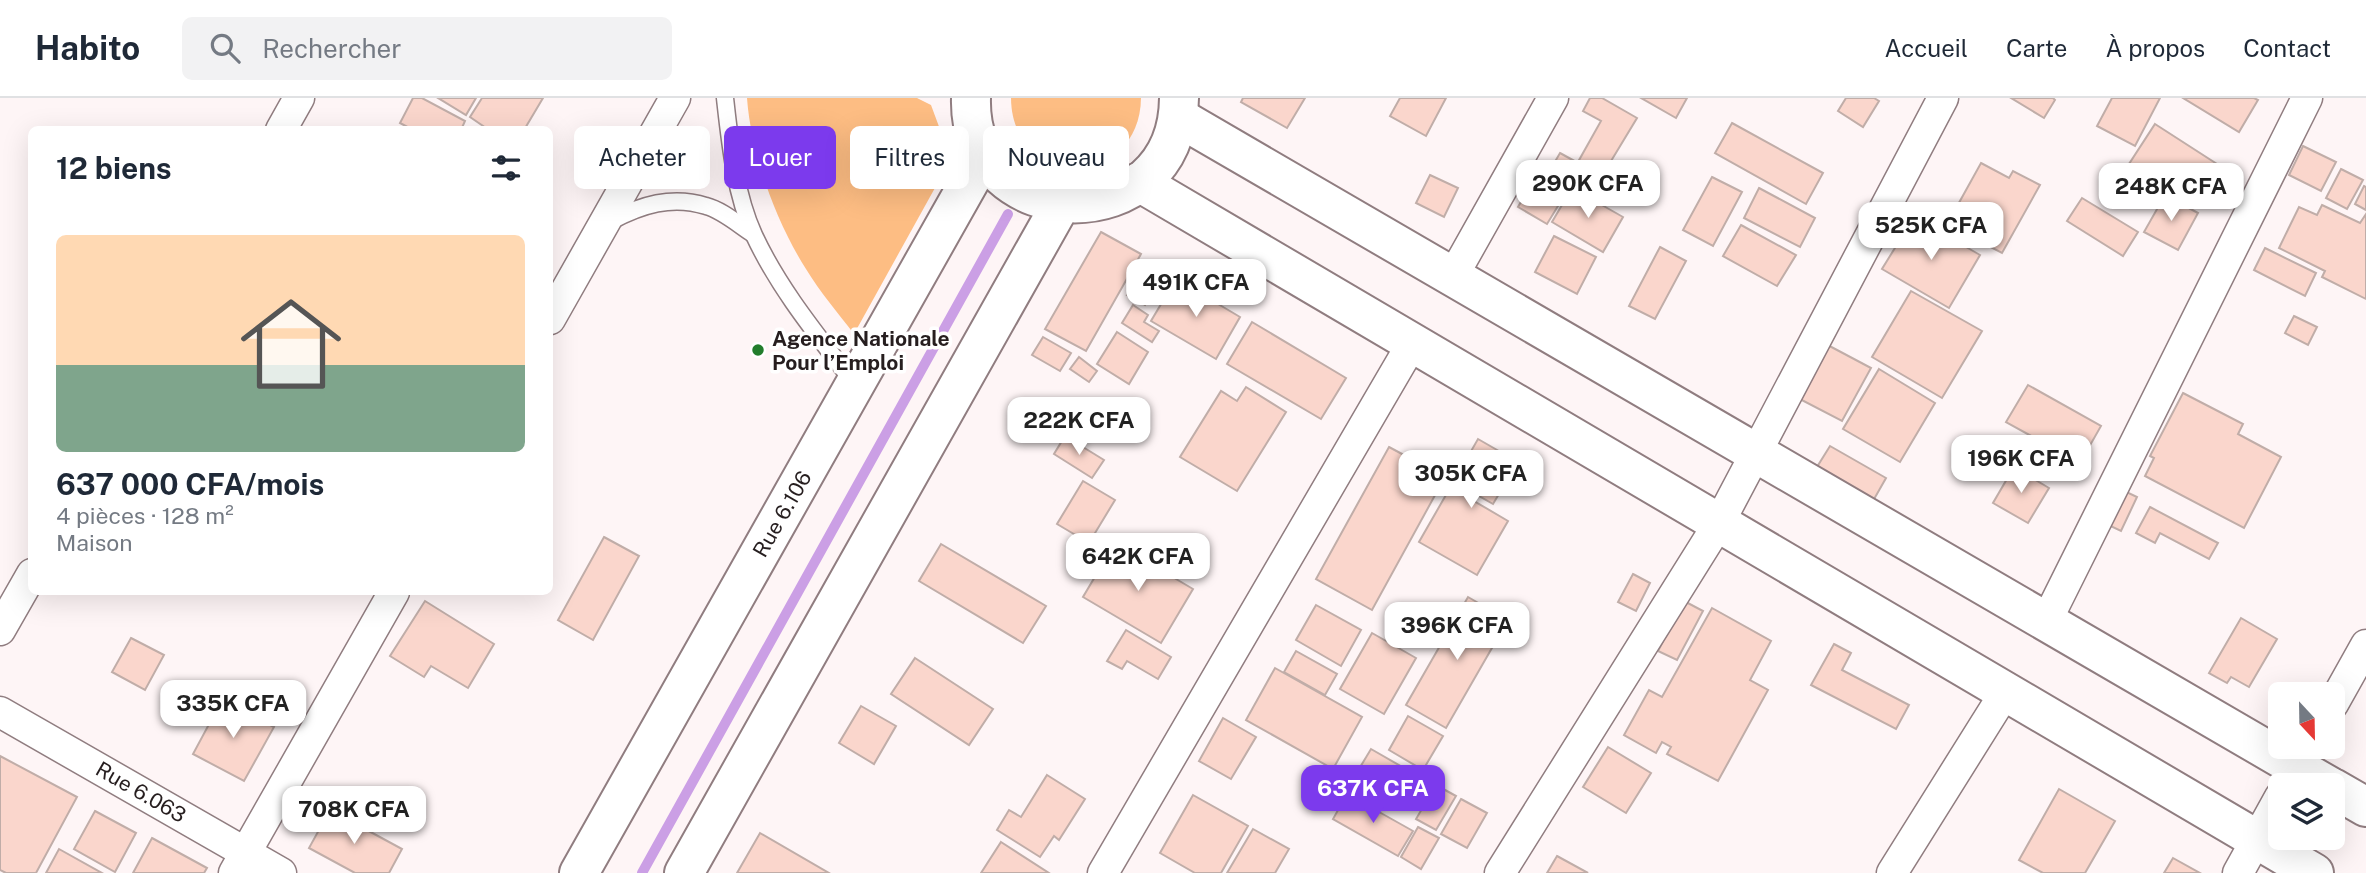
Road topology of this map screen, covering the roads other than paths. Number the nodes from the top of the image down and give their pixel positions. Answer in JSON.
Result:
{"nodes":[{"id":1,"x":299,"y":98,"type":"edge"},
{"id":2,"x":675,"y":98,"type":"edge"},
{"id":3,"x":724,"y":98,"type":"edge"},
{"id":4,"x":971,"y":98,"type":"edge"},
{"id":5,"x":1553,"y":98,"type":"edge"},
{"id":6,"x":1944,"y":98,"type":"edge"},
{"id":7,"x":2307,"y":98,"type":"edge"},
{"id":8,"x":1178,"y":108,"type":"edge"},
{"id":9,"x":283,"y":126,"type":"edge"},
{"id":10,"x":983,"y":149,"type":"edge"},
{"id":11,"x":983,"y":158,"type":"edge"},
{"id":12,"x":1139,"y":183,"type":"junction"},
{"id":13,"x":1019,"y":189,"type":"edge"},
{"id":14,"x":1061,"y":204,"type":"junction"},
{"id":15,"x":603,"y":225,"type":"junction"},
{"id":16,"x":754,"y":234,"type":"junction"},
{"id":17,"x":1453,"y":276,"type":"junction"},
{"id":18,"x":553,"y":313,"type":"edge"},
{"id":19,"x":1413,"y":342,"type":"junction"},
{"id":20,"x":855,"y":384,"type":"junction"},
{"id":21,"x":1757,"y":453,"type":"junction"},
{"id":22,"x":1719,"y":523,"type":"junction"},
{"id":23,"x":28,"y":581,"type":"edge"},
{"id":24,"x":392,"y":595,"type":"edge"},
{"id":25,"x":2046,"y":622,"type":"junction"},
{"id":26,"x":0,"y":630,"type":"edge"},
{"id":27,"x":2366,"y":645,"type":"edge"},
{"id":28,"x":2345,"y":683,"type":"edge"},
{"id":29,"x":2006,"y":691,"type":"junction"},
{"id":30,"x":0,"y":712,"type":"edge"},
{"id":31,"x":2296,"y":773,"type":"edge"},
{"id":32,"x":2345,"y":797,"type":"edge"},
{"id":33,"x":2366,"y":807,"type":"edge"},
{"id":34,"x":2268,"y":826,"type":"edge"},
{"id":35,"x":2257,"y":839,"type":"junction"},
{"id":36,"x":240,"y":863,"type":"edge"},
{"id":37,"x":281,"y":873,"type":"edge"},
{"id":38,"x":579,"y":873,"type":"edge"},
{"id":39,"x":684,"y":873,"type":"edge"},
{"id":40,"x":1104,"y":873,"type":"edge"},
{"id":41,"x":1500,"y":873,"type":"edge"},
{"id":42,"x":1892,"y":873,"type":"edge"},
{"id":43,"x":2238,"y":873,"type":"edge"},
{"id":44,"x":2314,"y":873,"type":"edge"}],
"edges":[{"from":1,"to":9,"type":"street"},
{"from":2,"to":15,"type":"street"},
{"from":3,"to":16,"type":"lane"},
{"from":4,"to":10,"type":"main road"},
{"from":5,"to":17,"type":"street"},
{"from":6,"to":21,"type":"street"},
{"from":7,"to":25,"type":"street"},
{"from":8,"to":12,"type":"main road"},
{"from":8,"to":17,"type":"main road"},
{"from":11,"to":20,"type":"main road","name":"Rue 6.106"},
{"from":12,"to":14,"type":"main road"},
{"from":12,"to":19,"type":"main road"},
{"from":13,"to":14,"type":"main road"},
{"from":14,"to":39,"type":"main road"},
{"from":15,"to":16,"type":"lane"},
{"from":15,"to":18,"type":"street"},
{"from":16,"to":20,"type":"lane"},
{"from":17,"to":21,"type":"main road"},
{"from":19,"to":22,"type":"main road"},
{"from":19,"to":40,"type":"street"},
{"from":20,"to":38,"type":"main road","name":"Rue 6.106"},
{"from":21,"to":22,"type":"street"},
{"from":21,"to":25,"type":"main road"},
{"from":22,"to":29,"type":"main road"},
{"from":22,"to":41,"type":"street"},
{"from":23,"to":26,"type":"street"},
{"from":24,"to":36,"type":"street"},
{"from":25,"to":31,"type":"main road"},
{"from":27,"to":28,"type":"street"},
{"from":29,"to":35,"type":"main road"},
{"from":29,"to":42,"type":"street"},
{"from":30,"to":36,"type":"street","name":"Rue 6.063"},
{"from":32,"to":33,"type":"main road"},
{"from":34,"to":35,"type":"street"},
{"from":35,"to":43,"type":"street"},
{"from":35,"to":44,"type":"main road"},
{"from":36,"to":37,"type":"street","name":"Rue 6.063"}]}
